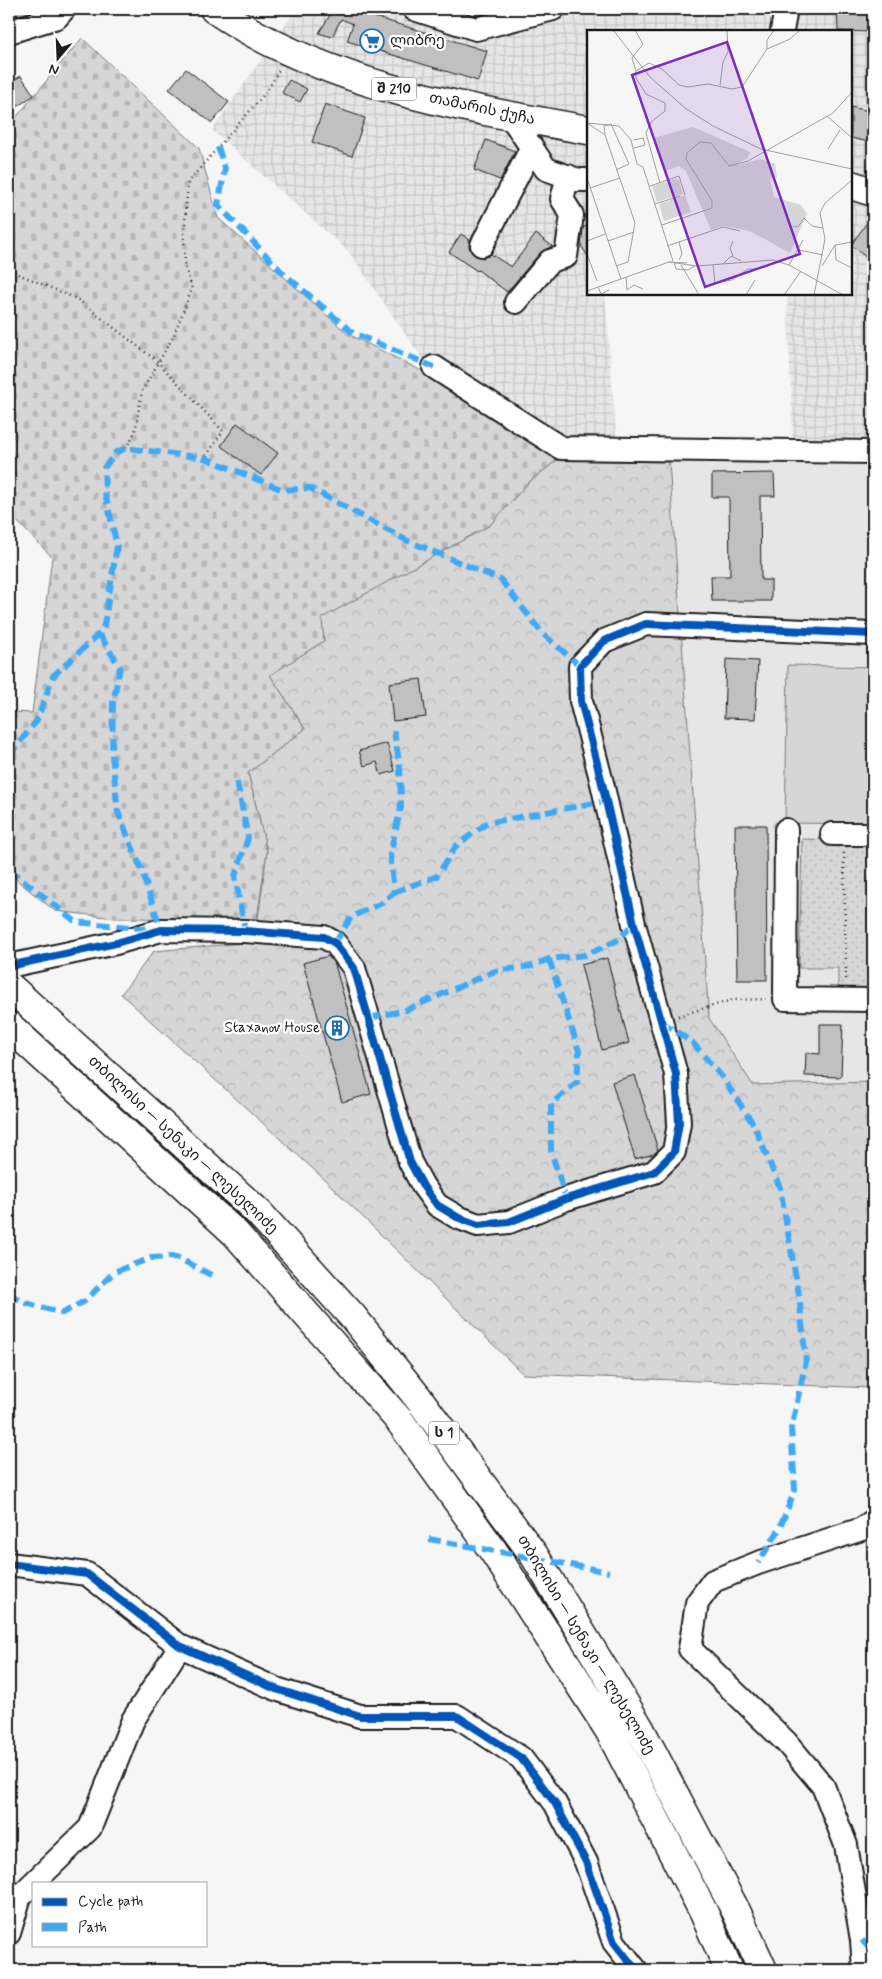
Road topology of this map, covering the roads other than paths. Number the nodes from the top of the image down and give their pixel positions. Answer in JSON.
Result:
{"nodes":[{"id":1,"x":64,"y":9,"type":"edge"},
{"id":2,"x":214,"y":9,"type":"edge"},
{"id":3,"x":414,"y":9,"type":"edge"},
{"id":4,"x":553,"y":9,"type":"edge"},
{"id":5,"x":786,"y":9,"type":"edge"},
{"id":6,"x":782,"y":30,"type":"edge"},
{"id":7,"x":9,"y":32,"type":"edge"},
{"id":8,"x":510,"y":116,"type":"junction"},
{"id":9,"x":587,"y":130,"type":"edge"},
{"id":10,"x":532,"y":147,"type":"junction"},
{"id":11,"x":578,"y":178,"type":"edge"},
{"id":12,"x":852,"y":185,"type":"edge"},
{"id":13,"x":873,"y":192,"type":"edge"},
{"id":14,"x":482,"y":244,"type":"dead end"},
{"id":15,"x":516,"y":302,"type":"dead end"},
{"id":16,"x":434,"y":367,"type":"dead end"},
{"id":17,"x":873,"y":452,"type":"edge"},
{"id":18,"x":873,"y":634,"type":"edge"},
{"id":19,"x":786,"y":830,"type":"dead end"},
{"id":20,"x":838,"y":834,"type":"road end"},
{"id":21,"x":873,"y":834,"type":"edge"},
{"id":22,"x":9,"y":966,"type":"edge"},
{"id":23,"x":9,"y":986,"type":"edge"},
{"id":24,"x":873,"y":1000,"type":"edge"},
{"id":25,"x":9,"y":1026,"type":"edge"},
{"id":26,"x":873,"y":1521,"type":"edge"},
{"id":27,"x":9,"y":1564,"type":"edge"},
{"id":28,"x":180,"y":1646,"type":"junction"},
{"id":29,"x":34,"y":1882,"type":"edge"},
{"id":30,"x":32,"y":1884,"type":"edge"},
{"id":31,"x":9,"y":1933,"type":"edge"},
{"id":32,"x":636,"y":1970,"type":"edge"},
{"id":33,"x":729,"y":1970,"type":"edge"},
{"id":34,"x":763,"y":1970,"type":"edge"},
{"id":35,"x":864,"y":1970,"type":"edge"}],
"edges":[{"from":1,"to":7,"type":"street"},
{"from":2,"to":8,"type":"main road","name":"თამარის ქუჩა","number":"შ 210"},
{"from":3,"to":4,"type":"street"},
{"from":5,"to":6,"type":"street"},
{"from":8,"to":9,"type":"main road","name":"თამარის ქუჩა","number":"შ 210"},
{"from":8,"to":10,"type":"street"},
{"from":10,"to":11,"type":"street"},
{"from":10,"to":14,"type":"street"},
{"from":11,"to":15,"type":"street"},
{"from":12,"to":13,"type":"main road"},
{"from":16,"to":17,"type":"street"},
{"from":18,"to":22,"type":"street"},
{"from":19,"to":24,"type":"street"},
{"from":20,"to":21,"type":"street"},
{"from":23,"to":34,"type":"main road","name":"თბილისი — სენაკი — ლესელიძე","number":"ს 1"},
{"from":25,"to":33,"type":"main road","name":"თბილისი — სენაკი — ლესელიძე","number":"ს 1"},
{"from":26,"to":35,"type":"street"},
{"from":27,"to":28,"type":"street"},
{"from":28,"to":29,"type":"street"},
{"from":28,"to":32,"type":"street"},
{"from":30,"to":31,"type":"street"}]}
